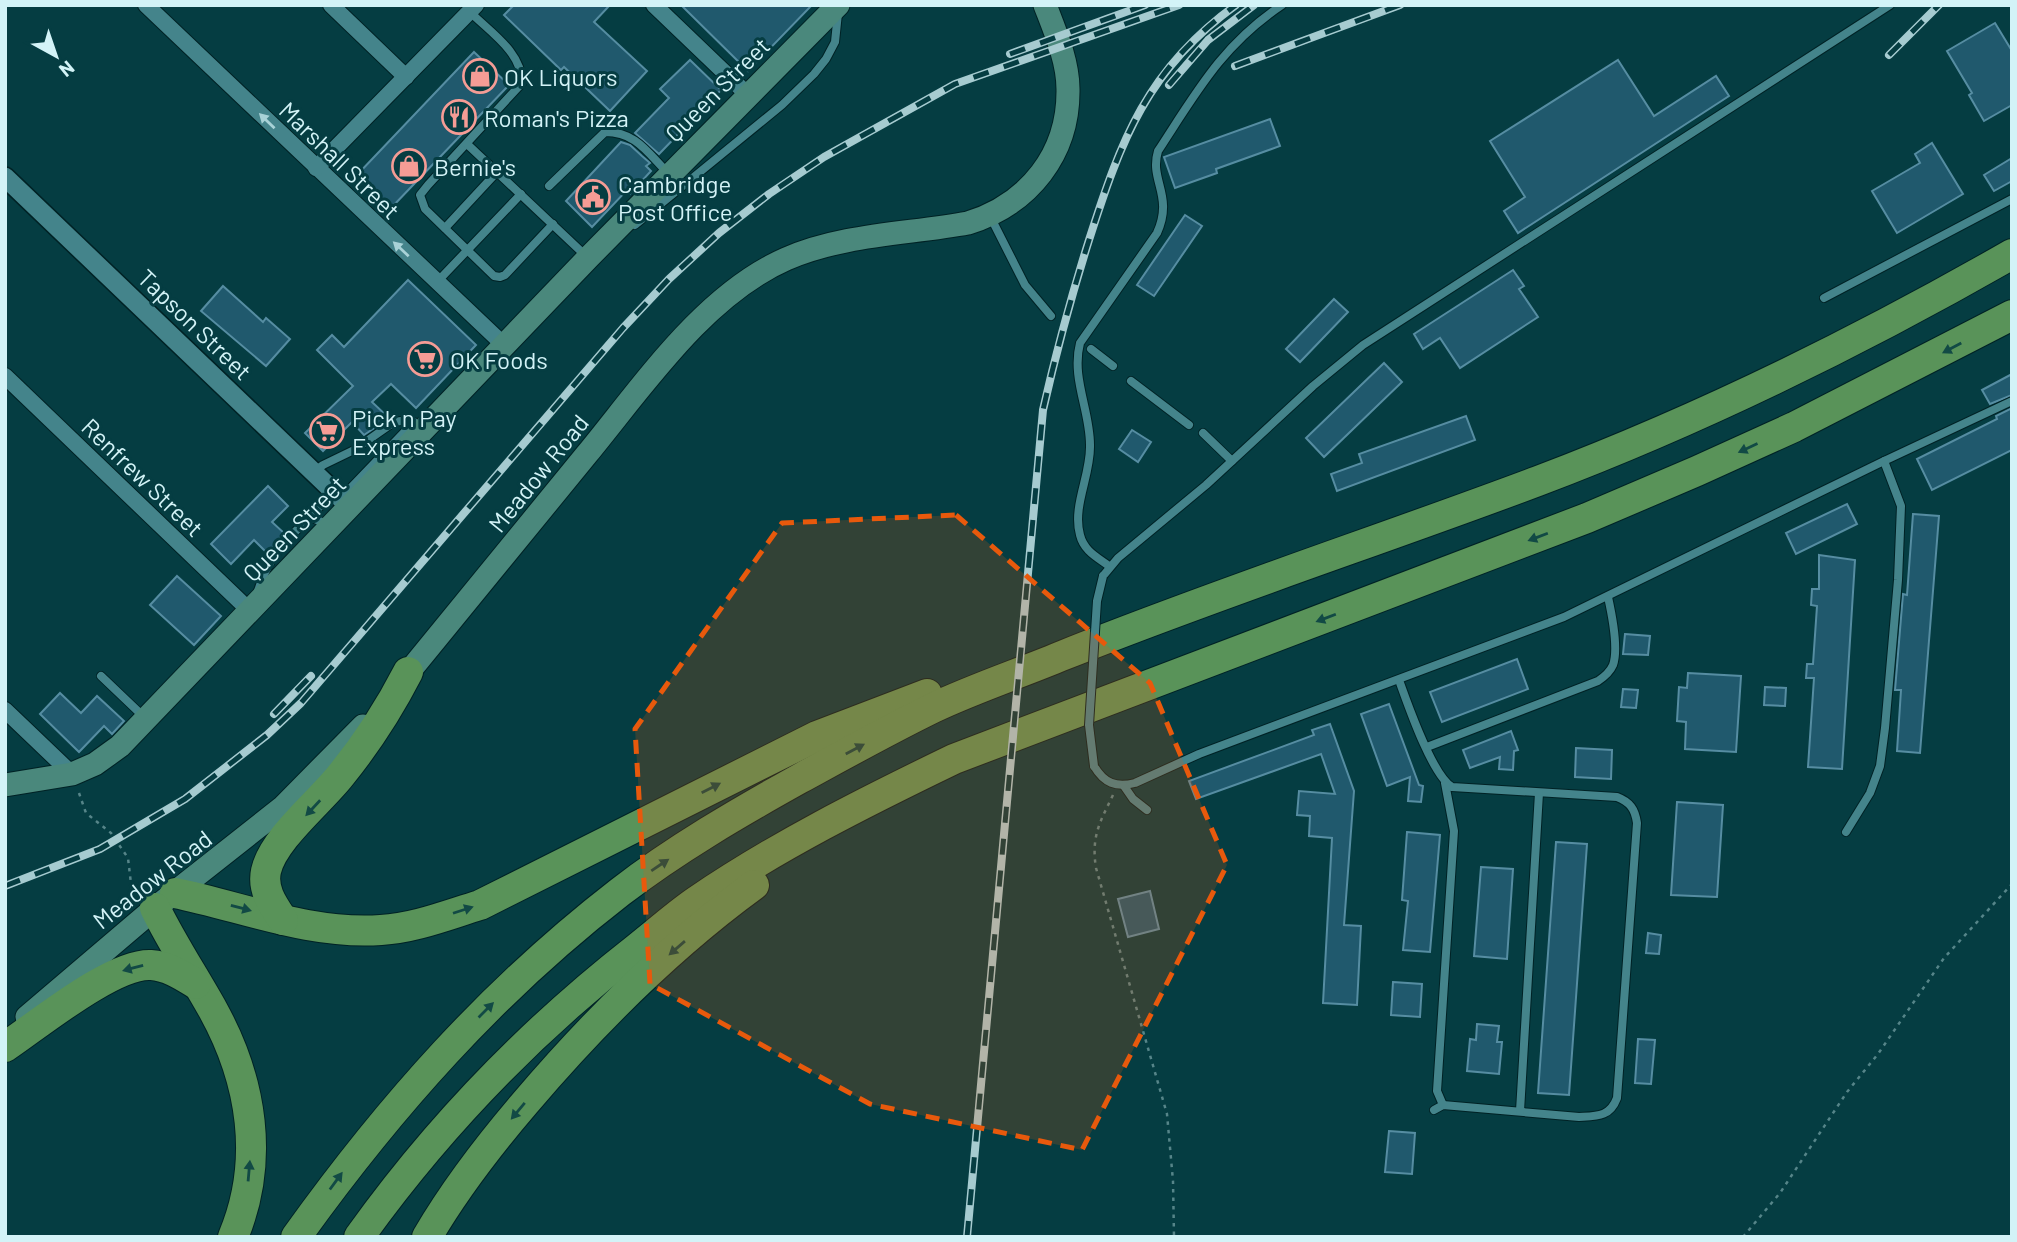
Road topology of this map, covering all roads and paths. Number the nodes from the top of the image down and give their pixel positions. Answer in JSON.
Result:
{"nodes":[{"id":1,"x":146,"y":5,"type":"edge"},
{"id":2,"x":331,"y":5,"type":"edge"},
{"id":3,"x":654,"y":5,"type":"edge"},
{"id":4,"x":1045,"y":5,"type":"edge"},
{"id":5,"x":1282,"y":5,"type":"edge"},
{"id":6,"x":1890,"y":5,"type":"edge"},
{"id":7,"x":836,"y":6,"type":"edge"},
{"id":8,"x":473,"y":9,"type":"edge"},
{"id":9,"x":406,"y":77,"type":"junction"},
{"id":10,"x":748,"y":95,"type":"junction"},
{"id":11,"x":467,"y":144,"type":"junction"},
{"id":12,"x":316,"y":169,"type":"junction"},
{"id":13,"x":497,"y":173,"type":"junction"},
{"id":14,"x":670,"y":175,"type":"junction"},
{"id":15,"x":5,"y":177,"type":"edge"},
{"id":16,"x":549,"y":186,"type":"dead end"},
{"id":17,"x":521,"y":194,"type":"junction"},
{"id":18,"x":2012,"y":199,"type":"edge"},
{"id":19,"x":990,"y":216,"type":"junction"},
{"id":20,"x":553,"y":224,"type":"junction"},
{"id":21,"x":445,"y":228,"type":"junction"},
{"id":22,"x":467,"y":250,"type":"junction"},
{"id":23,"x":2012,"y":254,"type":"edge"},
{"id":24,"x":588,"y":258,"type":"junction"},
{"id":25,"x":437,"y":282,"type":"junction"},
{"id":26,"x":1824,"y":298,"type":"dead end"},
{"id":27,"x":2012,"y":315,"type":"edge"},
{"id":28,"x":1051,"y":316,"type":"dead end"},
{"id":29,"x":505,"y":346,"type":"junction"},
{"id":30,"x":1091,"y":349,"type":"dead end"},
{"id":31,"x":1113,"y":366,"type":"dead end"},
{"id":32,"x":5,"y":376,"type":"edge"},
{"id":33,"x":1131,"y":381,"type":"dead end"},
{"id":34,"x":2012,"y":401,"type":"edge"},
{"id":35,"x":1189,"y":425,"type":"dead end"},
{"id":36,"x":419,"y":426,"type":"junction"},
{"id":37,"x":1203,"y":433,"type":"dead end"},
{"id":38,"x":1232,"y":461,"type":"junction"},
{"id":39,"x":1884,"y":461,"type":"junction"},
{"id":40,"x":314,"y":472,"type":"junction"},
{"id":41,"x":342,"y":499,"type":"junction"},
{"id":42,"x":310,"y":517,"type":"junction"},
{"id":43,"x":331,"y":526,"type":"junction"},
{"id":44,"x":1109,"y":566,"type":"junction"},
{"id":45,"x":1608,"y":597,"type":"junction"},
{"id":46,"x":254,"y":607,"type":"junction"},
{"id":47,"x":1132,"y":628,"type":"junction"},
{"id":48,"x":408,"y":672,"type":"junction"},
{"id":49,"x":101,"y":676,"type":"dead end"},
{"id":50,"x":1399,"y":680,"type":"junction"},
{"id":51,"x":1140,"y":690,"type":"junction"},
{"id":52,"x":5,"y":710,"type":"edge"},
{"id":53,"x":146,"y":719,"type":"junction"},
{"id":54,"x":1427,"y":747,"type":"junction"},
{"id":55,"x":72,"y":774,"type":"junction"},
{"id":56,"x":1445,"y":783,"type":"junction"},
{"id":57,"x":5,"y":785,"type":"edge"},
{"id":58,"x":1121,"y":786,"type":"junction"},
{"id":59,"x":1539,"y":793,"type":"junction"},
{"id":60,"x":1147,"y":810,"type":"dead end"},
{"id":61,"x":1846,"y":832,"type":"dead end"},
{"id":62,"x":2012,"y":884,"type":"edge"},
{"id":63,"x":155,"y":908,"type":"junction"},
{"id":64,"x":283,"y":920,"type":"junction"},
{"id":65,"x":196,"y":984,"type":"junction"},
{"id":66,"x":5,"y":1038,"type":"edge"},
{"id":67,"x":5,"y":1047,"type":"edge"},
{"id":68,"x":1443,"y":1105,"type":"junction"},
{"id":69,"x":1434,"y":1110,"type":"dead end"},
{"id":70,"x":1520,"y":1111,"type":"junction"},
{"id":71,"x":233,"y":1237,"type":"edge"},
{"id":72,"x":296,"y":1237,"type":"edge"},
{"id":73,"x":359,"y":1237,"type":"edge"},
{"id":74,"x":427,"y":1237,"type":"edge"},
{"id":75,"x":1174,"y":1237,"type":"edge"},
{"id":76,"x":1743,"y":1237,"type":"edge"}],
"edges":[{"from":12,"to":1,"type":"street","name":"Marshall Street","one_way":true},
{"from":2,"to":9,"type":"street"},
{"from":3,"to":10,"type":"street"},
{"from":4,"to":19,"type":"main road","name":"Meadow Road"},
{"from":5,"to":44,"type":"lane"},
{"from":6,"to":38,"type":"lane"},
{"from":7,"to":10,"type":"main road","name":"Queen Street"},
{"from":7,"to":24,"type":"lane"},
{"from":8,"to":9,"type":"street"},
{"from":8,"to":11,"type":"lane"},
{"from":9,"to":12,"type":"street"},
{"from":10,"to":14,"type":"main road","name":"Queen Street"},
{"from":11,"to":13,"type":"lane"},
{"from":11,"to":21,"type":"lane"},
{"from":25,"to":12,"type":"street","name":"Marshall Street","one_way":true},
{"from":13,"to":17,"type":"lane"},
{"from":13,"to":21,"type":"lane"},
{"from":14,"to":16,"type":"lane"},
{"from":14,"to":24,"type":"main road","name":"Queen Street"},
{"from":15,"to":40,"type":"street","name":"Tapson Street"},
{"from":17,"to":20,"type":"lane"},
{"from":17,"to":22,"type":"lane"},
{"from":18,"to":26,"type":"lane"},
{"from":19,"to":28,"type":"lane"},
{"from":19,"to":48,"type":"main road","name":"Meadow Road"},
{"from":20,"to":22,"type":"lane"},
{"from":20,"to":24,"type":"lane"},
{"from":21,"to":22,"type":"lane"},
{"from":22,"to":25,"type":"lane"},
{"from":23,"to":47,"type":"highway"},
{"from":24,"to":29,"type":"main road","name":"Queen Street"},
{"from":25,"to":29,"type":"street","name":"Marshall Street"},
{"from":27,"to":51,"type":"highway","one_way":true},
{"from":29,"to":36,"type":"main road","name":"Queen Street"},
{"from":30,"to":31,"type":"lane"},
{"from":32,"to":46,"type":"street","name":"Renfrew Street"},
{"from":33,"to":35,"type":"lane"},
{"from":34,"to":39,"type":"lane"},
{"from":36,"to":40,"type":"lane"},
{"from":36,"to":41,"type":"main road","name":"Queen Street"},
{"from":37,"to":38,"type":"lane"},
{"from":38,"to":44,"type":"lane"},
{"from":39,"to":45,"type":"lane"},
{"from":39,"to":61,"type":"lane"},
{"from":40,"to":41,"type":"street","name":"Tapson Street"},
{"from":41,"to":42,"type":"lane"},
{"from":41,"to":43,"type":"main road","name":"Queen Street"},
{"from":42,"to":43,"type":"lane"},
{"from":42,"to":46,"type":"lane"},
{"from":43,"to":46,"type":"main road","name":"Queen Street"},
{"from":44,"to":58,"type":"lane","bridge":true},
{"from":45,"to":50,"type":"lane"},
{"from":45,"to":54,"type":"lane"},
{"from":46,"to":53,"type":"main road","name":"Queen Street"},
{"from":64,"to":47,"type":"highway","one_way":true},
{"from":72,"to":47,"type":"highway","one_way":true},
{"from":48,"to":63,"type":"main road","name":"Meadow Road"},
{"from":48,"to":64,"type":"highway","one_way":true},
{"from":49,"to":53,"type":"lane"},
{"from":50,"to":54,"type":"lane"},
{"from":50,"to":58,"type":"lane"},
{"from":51,"to":73,"type":"highway"},
{"from":51,"to":74,"type":"highway","one_way":true},
{"from":52,"to":55,"type":"street"},
{"from":53,"to":55,"type":"main road","name":"Queen Street"},
{"from":54,"to":56,"type":"lane"},
{"from":55,"to":57,"type":"main road","name":"Queen Street"},
{"from":55,"to":63,"type":"path"},
{"from":56,"to":59,"type":"lane"},
{"from":56,"to":68,"type":"lane"},
{"from":58,"to":60,"type":"lane"},
{"from":58,"to":75,"type":"path"},
{"from":59,"to":70,"type":"lane"},
{"from":59,"to":70,"type":"lane"},
{"from":62,"to":76,"type":"path"},
{"from":63,"to":64,"type":"highway","one_way":true},
{"from":63,"to":65,"type":"highway"},
{"from":63,"to":66,"type":"main road","name":"Meadow Road"},
{"from":65,"to":67,"type":"highway","one_way":true},
{"from":71,"to":65,"type":"highway","one_way":true},
{"from":68,"to":69,"type":"lane"},
{"from":68,"to":70,"type":"lane"}]}
